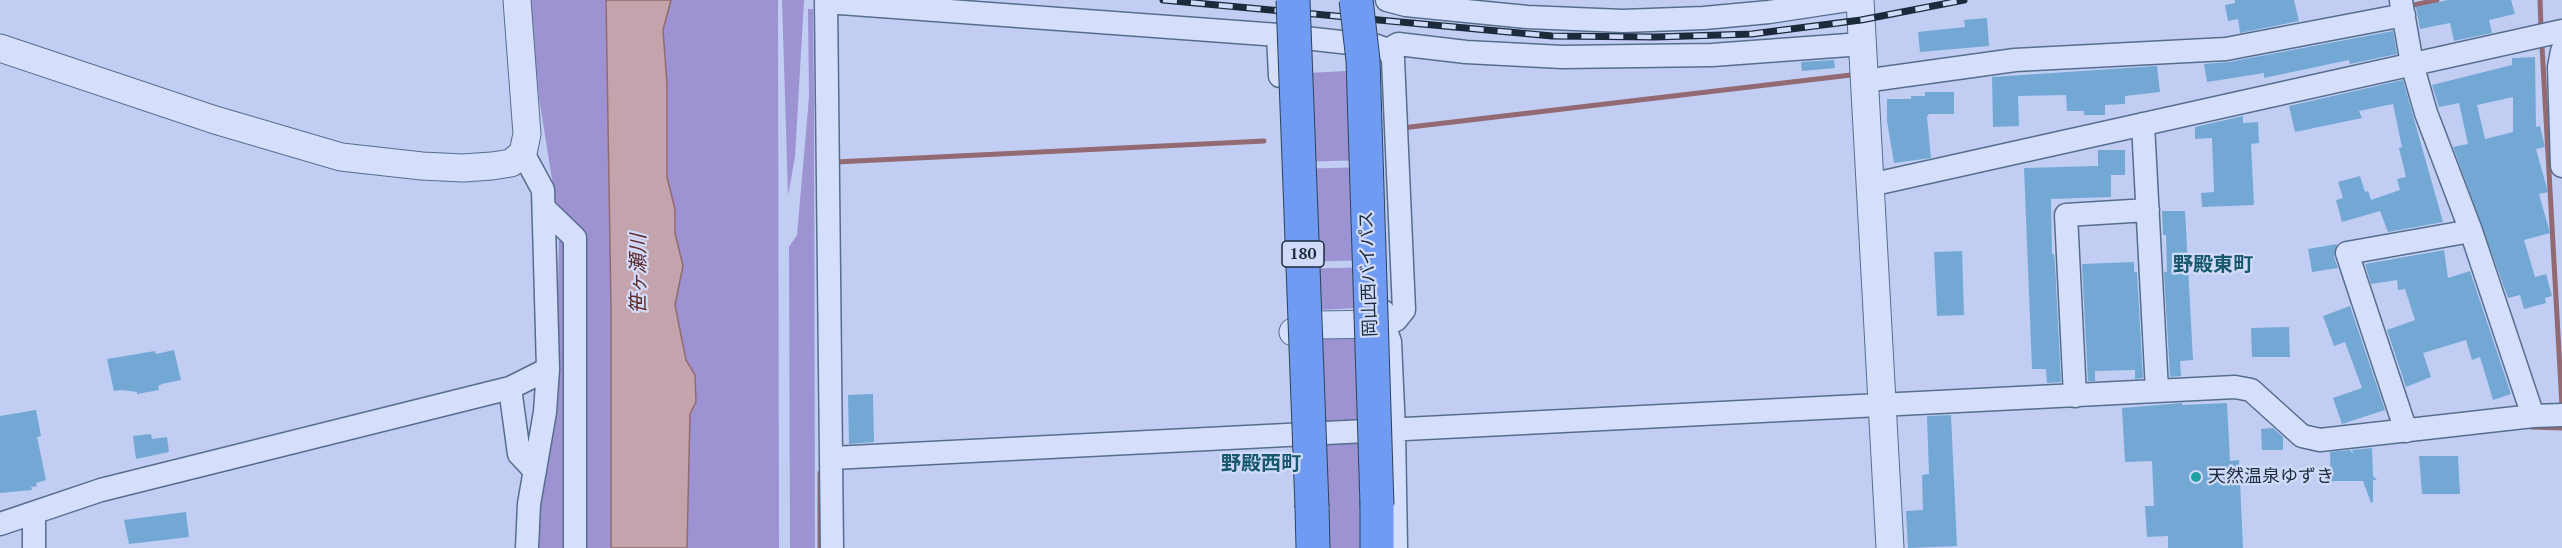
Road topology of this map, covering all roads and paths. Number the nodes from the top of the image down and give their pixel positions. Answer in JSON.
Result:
{"nodes":[{"id":1,"x":517,"y":0,"type":"edge"},
{"id":2,"x":1293,"y":0,"type":"edge"},
{"id":3,"x":1356,"y":0,"type":"edge"},
{"id":4,"x":1387,"y":0,"type":"edge"},
{"id":5,"x":1848,"y":0,"type":"edge"},
{"id":6,"x":1860,"y":0,"type":"edge"},
{"id":7,"x":826,"y":1,"type":"edge"},
{"id":8,"x":2402,"y":7,"type":"edge"},
{"id":9,"x":2562,"y":31,"type":"edge"},
{"id":10,"x":1278,"y":35,"type":"junction"},
{"id":11,"x":1862,"y":44,"type":"junction"},
{"id":12,"x":0,"y":48,"type":"edge"},
{"id":13,"x":1388,"y":50,"type":"junction"},
{"id":14,"x":2561,"y":62,"type":"edge"},
{"id":15,"x":2412,"y":64,"type":"junction"},
{"id":16,"x":1864,"y":81,"type":"junction"},
{"id":17,"x":1376,"y":104,"type":"dead end"},
{"id":18,"x":2143,"y":124,"type":"junction"},
{"id":19,"x":2561,"y":127,"type":"edge"},
{"id":20,"x":524,"y":153,"type":"junction"},
{"id":21,"x":2562,"y":166,"type":"edge"},
{"id":22,"x":1870,"y":185,"type":"junction"},
{"id":23,"x":544,"y":208,"type":"junction"},
{"id":24,"x":2148,"y":210,"type":"junction"},
{"id":25,"x":2471,"y":231,"type":"junction"},
{"id":26,"x":1384,"y":324,"type":"junction"},
{"id":27,"x":1293,"y":332,"type":"junction"},
{"id":28,"x":548,"y":369,"type":"junction"},
{"id":29,"x":510,"y":388,"type":"junction"},
{"id":30,"x":2157,"y":391,"type":"junction"},
{"id":31,"x":2075,"y":396,"type":"junction"},
{"id":32,"x":1883,"y":405,"type":"junction"},
{"id":33,"x":2562,"y":415,"type":"edge"},
{"id":34,"x":2533,"y":416,"type":"junction"},
{"id":35,"x":1394,"y":430,"type":"junction"},
{"id":36,"x":2406,"y":430,"type":"junction"},
{"id":37,"x":1296,"y":435,"type":"junction"},
{"id":38,"x":832,"y":458,"type":"junction"},
{"id":39,"x":535,"y":471,"type":"junction"},
{"id":40,"x":34,"y":513,"type":"junction"},
{"id":41,"x":0,"y":524,"type":"edge"},
{"id":42,"x":34,"y":548,"type":"edge"},
{"id":43,"x":527,"y":548,"type":"edge"},
{"id":44,"x":574,"y":548,"type":"edge"},
{"id":45,"x":832,"y":548,"type":"edge"},
{"id":46,"x":1297,"y":548,"type":"edge"},
{"id":47,"x":1313,"y":548,"type":"edge"},
{"id":48,"x":1377,"y":548,"type":"edge"},
{"id":49,"x":1396,"y":548,"type":"edge"},
{"id":50,"x":1890,"y":548,"type":"edge"}],
"edges":[{"from":1,"to":20,"type":"street"},
{"from":2,"to":47,"type":"highway","number":"180","bridge":true},
{"from":3,"to":48,"type":"highway","name":"岡山西バイパス","bridge":true},
{"from":4,"to":5,"type":"street"},
{"from":6,"to":11,"type":"street"},
{"from":7,"to":10,"type":"street"},
{"from":7,"to":38,"type":"street"},
{"from":8,"to":15,"type":"street"},
{"from":8,"to":16,"type":"street"},
{"from":9,"to":15,"type":"street"},
{"from":10,"to":13,"type":"street"},
{"from":10,"to":27,"type":"street"},
{"from":11,"to":13,"type":"street"},
{"from":11,"to":16,"type":"street"},
{"from":12,"to":20,"type":"street"},
{"from":13,"to":26,"type":"street"},
{"from":14,"to":19,"type":"street"},
{"from":15,"to":18,"type":"street"},
{"from":15,"to":25,"type":"street"},
{"from":16,"to":22,"type":"street"},
{"from":17,"to":26,"type":"street"},
{"from":18,"to":22,"type":"street"},
{"from":18,"to":24,"type":"street"},
{"from":19,"to":21,"type":"street"},
{"from":20,"to":23,"type":"street"},
{"from":22,"to":32,"type":"street"},
{"from":23,"to":28,"type":"street"},
{"from":23,"to":44,"type":"street"},
{"from":24,"to":30,"type":"street"},
{"from":24,"to":31,"type":"street"},
{"from":25,"to":34,"type":"street"},
{"from":25,"to":36,"type":"street"},
{"from":26,"to":27,"type":"street"},
{"from":26,"to":35,"type":"street"},
{"from":27,"to":37,"type":"street"},
{"from":28,"to":29,"type":"street"},
{"from":28,"to":39,"type":"street"},
{"from":29,"to":39,"type":"street"},
{"from":29,"to":40,"type":"street"},
{"from":30,"to":31,"type":"street"},
{"from":30,"to":36,"type":"street"},
{"from":31,"to":32,"type":"street"},
{"from":32,"to":35,"type":"street"},
{"from":32,"to":50,"type":"street"},
{"from":33,"to":34,"type":"street"},
{"from":34,"to":36,"type":"street"},
{"from":35,"to":37,"type":"street"},
{"from":35,"to":49,"type":"street"},
{"from":37,"to":38,"type":"street"},
{"from":37,"to":46,"type":"street"},
{"from":38,"to":45,"type":"street"},
{"from":39,"to":43,"type":"street"},
{"from":40,"to":41,"type":"street"},
{"from":40,"to":42,"type":"street"}]}
